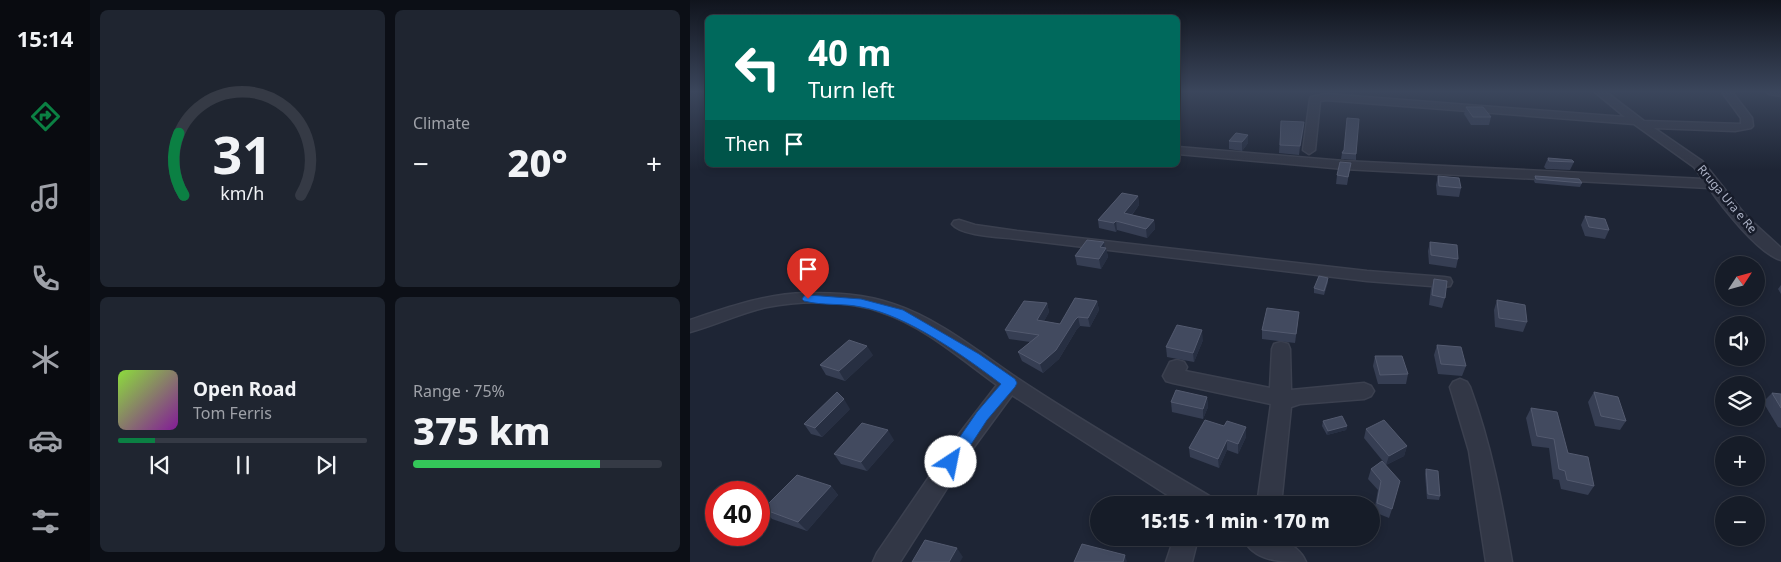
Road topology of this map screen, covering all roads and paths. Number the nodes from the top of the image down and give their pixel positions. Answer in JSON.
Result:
{"nodes":[{"id":1,"x":1313,"y":118,"type":"edge"},
{"id":2,"x":1590,"y":118,"type":"edge"},
{"id":3,"x":1634,"y":118,"type":"edge"},
{"id":4,"x":1746,"y":118,"type":"edge"},
{"id":5,"x":1639,"y":122,"type":"junction"},
{"id":6,"x":1309,"y":150,"type":"dead end"},
{"id":7,"x":1180,"y":152,"type":"edge"},
{"id":8,"x":1714,"y":184,"type":"junction"},
{"id":9,"x":959,"y":224,"type":"dead end"},
{"id":10,"x":1781,"y":254,"type":"edge"},
{"id":11,"x":1444,"y":282,"type":"edge"},
{"id":12,"x":690,"y":326,"type":"edge"},
{"id":13,"x":1281,"y":349,"type":"dead end"},
{"id":14,"x":1177,"y":367,"type":"dead end"},
{"id":15,"x":1010,"y":383,"type":"junction"},
{"id":16,"x":1460,"y":387,"type":"dead end"},
{"id":17,"x":1364,"y":390,"type":"dead end"},
{"id":18,"x":1285,"y":401,"type":"junction"},
{"id":19,"x":1186,"y":496,"type":"edge"},
{"id":20,"x":1270,"y":496,"type":"edge"},
{"id":21,"x":1184,"y":546,"type":"edge"},
{"id":22,"x":1270,"y":546,"type":"edge"},
{"id":23,"x":886,"y":562,"type":"edge"},
{"id":24,"x":1179,"y":562,"type":"edge"},
{"id":25,"x":1293,"y":562,"type":"edge"},
{"id":26,"x":1499,"y":562,"type":"edge"}],
"edges":[{"from":1,"to":6,"type":"street"},
{"from":2,"to":5,"type":"street"},
{"from":3,"to":5,"type":"street","name":"Rruga Ura e Re"},
{"from":4,"to":5,"type":"street"},
{"from":5,"to":8,"type":"street","name":"Rruga Ura e Re"},
{"from":7,"to":8,"type":"street"},
{"from":8,"to":10,"type":"street","name":"Rruga Ura e Re"},
{"from":9,"to":11,"type":"street"},
{"from":12,"to":15,"type":"street"},
{"from":13,"to":18,"type":"street"},
{"from":14,"to":18,"type":"street"},
{"from":15,"to":19,"type":"street"},
{"from":15,"to":23,"type":"street"},
{"from":16,"to":26,"type":"street"},
{"from":17,"to":18,"type":"street"},
{"from":18,"to":20,"type":"street"},
{"from":21,"to":24,"type":"street"},
{"from":22,"to":25,"type":"street"}]}
